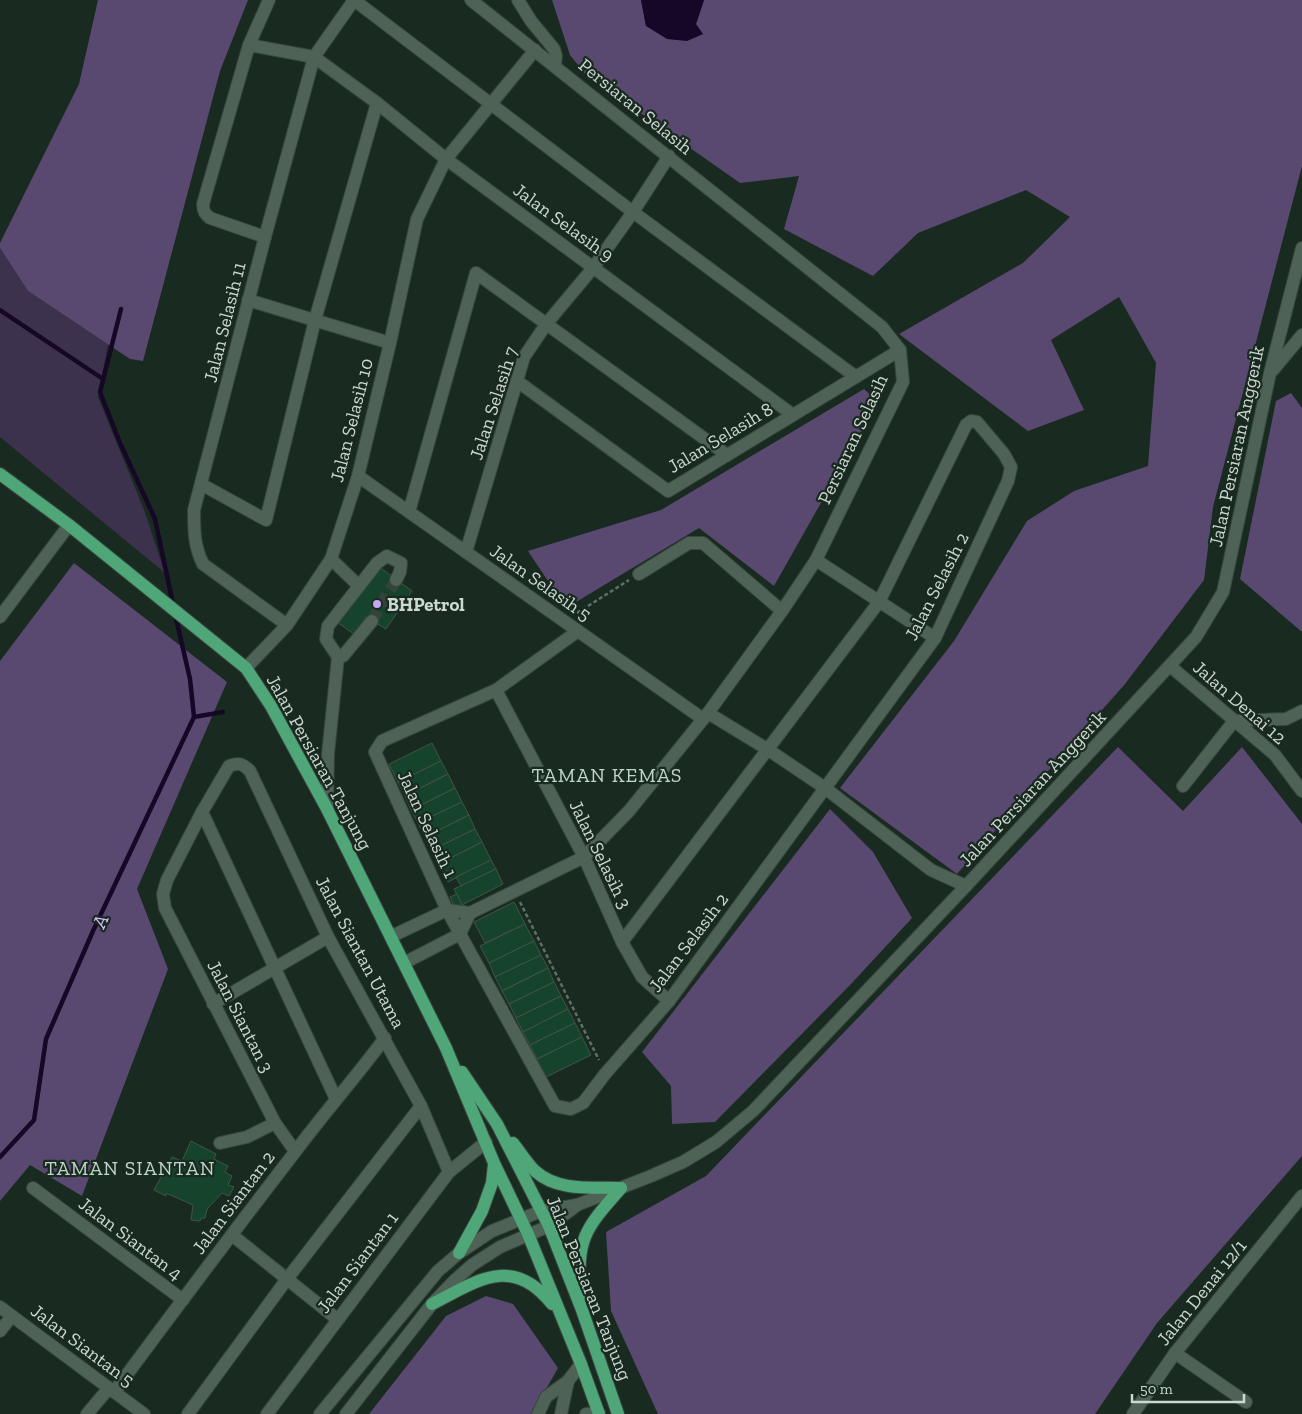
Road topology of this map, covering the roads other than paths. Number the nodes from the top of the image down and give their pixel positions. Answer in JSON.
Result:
{"nodes":[{"id":1,"x":269,"y":0,"type":"edge"},
{"id":2,"x":354,"y":0,"type":"edge"},
{"id":3,"x":471,"y":0,"type":"edge"},
{"id":4,"x":518,"y":0,"type":"edge"},
{"id":5,"x":249,"y":45,"type":"junction"},
{"id":6,"x":535,"y":50,"type":"junction"},
{"id":7,"x":314,"y":57,"type":"junction"},
{"id":8,"x":554,"y":65,"type":"junction"},
{"id":9,"x":376,"y":103,"type":"junction"},
{"id":10,"x":492,"y":104,"type":"junction"},
{"id":11,"x":669,"y":156,"type":"junction"},
{"id":12,"x":446,"y":159,"type":"junction"},
{"id":13,"x":634,"y":212,"type":"junction"},
{"id":14,"x":265,"y":237,"type":"junction"},
{"id":15,"x":1302,"y":248,"type":"edge"},
{"id":16,"x":593,"y":268,"type":"junction"},
{"id":17,"x":248,"y":300,"type":"junction"},
{"id":18,"x":315,"y":320,"type":"junction"},
{"id":19,"x":546,"y":323,"type":"junction"},
{"id":20,"x":1302,"y":335,"type":"edge"},
{"id":21,"x":390,"y":342,"type":"junction"},
{"id":22,"x":900,"y":350,"type":"junction"},
{"id":23,"x":1270,"y":372,"type":"junction"},
{"id":24,"x":856,"y":377,"type":"junction"},
{"id":25,"x":517,"y":381,"type":"junction"},
{"id":26,"x":794,"y":415,"type":"junction"},
{"id":27,"x":727,"y":455,"type":"junction"},
{"id":28,"x":0,"y":474,"type":"edge"},
{"id":29,"x":358,"y":476,"type":"junction"},
{"id":30,"x":201,"y":484,"type":"junction"},
{"id":31,"x":409,"y":512,"type":"junction"},
{"id":32,"x":69,"y":525,"type":"junction"},
{"id":33,"x":466,"y":552,"type":"junction"},
{"id":34,"x":331,"y":559,"type":"junction"},
{"id":35,"x":816,"y":560,"type":"junction"},
{"id":36,"x":639,"y":574,"type":"road end"},
{"id":37,"x":396,"y":580,"type":"tunnel mouth"},
{"id":38,"x":359,"y":586,"type":"junction"},
{"id":39,"x":879,"y":602,"type":"junction"},
{"id":40,"x":782,"y":611,"type":"junction"},
{"id":41,"x":0,"y":616,"type":"edge"},
{"id":42,"x":372,"y":621,"type":"tunnel mouth"},
{"id":43,"x":287,"y":625,"type":"junction"},
{"id":44,"x":578,"y":631,"type":"junction"},
{"id":45,"x":935,"y":638,"type":"junction"},
{"id":46,"x":338,"y":657,"type":"junction"},
{"id":47,"x":1170,"y":666,"type":"junction"},
{"id":48,"x":246,"y":668,"type":"junction"},
{"id":49,"x":496,"y":690,"type":"junction"},
{"id":50,"x":1302,"y":711,"type":"edge"},
{"id":51,"x":706,"y":716,"type":"junction"},
{"id":52,"x":1234,"y":721,"type":"junction"},
{"id":53,"x":767,"y":749,"type":"junction"},
{"id":54,"x":1183,"y":786,"type":"dead end"},
{"id":55,"x":825,"y":788,"type":"junction"},
{"id":56,"x":1302,"y":791,"type":"edge"},
{"id":57,"x":327,"y":809,"type":"junction"},
{"id":58,"x":202,"y":812,"type":"junction"},
{"id":59,"x":584,"y":857,"type":"junction"},
{"id":60,"x":966,"y":886,"type":"junction"},
{"id":61,"x":447,"y":910,"type":"junction"},
{"id":62,"x":470,"y":912,"type":"junction"},
{"id":63,"x":460,"y":934,"type":"junction"},
{"id":64,"x":392,"y":936,"type":"junction"},
{"id":65,"x":328,"y":937,"type":"junction"},
{"id":66,"x":622,"y":942,"type":"junction"},
{"id":67,"x":404,"y":963,"type":"junction"},
{"id":68,"x":276,"y":968,"type":"junction"},
{"id":69,"x":669,"y":1001,"type":"junction"},
{"id":70,"x":213,"y":1004,"type":"junction"},
{"id":71,"x":385,"y":1038,"type":"junction"},
{"id":72,"x":446,"y":1048,"type":"junction"},
{"id":73,"x":336,"y":1099,"type":"junction"},
{"id":74,"x":421,"y":1106,"type":"junction"},
{"id":75,"x":571,"y":1109,"type":"joint"},
{"id":76,"x":275,"y":1123,"type":"junction"},
{"id":77,"x":497,"y":1124,"type":"junction"},
{"id":78,"x":486,"y":1142,"type":"junction"},
{"id":79,"x":220,"y":1143,"type":"dead end"},
{"id":80,"x":295,"y":1151,"type":"junction"},
{"id":81,"x":494,"y":1163,"type":"junction"},
{"id":82,"x":449,"y":1172,"type":"junction"},
{"id":83,"x":33,"y":1188,"type":"dead end"},
{"id":84,"x":621,"y":1188,"type":"junction"},
{"id":85,"x":1302,"y":1196,"type":"edge"},
{"id":86,"x":578,"y":1205,"type":"junction"},
{"id":87,"x":541,"y":1211,"type":"junction"},
{"id":88,"x":521,"y":1219,"type":"junction"},
{"id":89,"x":549,"y":1226,"type":"junction"},
{"id":90,"x":528,"y":1234,"type":"junction"},
{"id":91,"x":232,"y":1235,"type":"junction"},
{"id":92,"x":459,"y":1253,"type":"junction"},
{"id":93,"x":287,"y":1279,"type":"junction"},
{"id":94,"x":183,"y":1300,"type":"junction"},
{"id":95,"x":432,"y":1304,"type":"junction"},
{"id":96,"x":0,"y":1306,"type":"edge"},
{"id":97,"x":582,"y":1310,"type":"junction"},
{"id":98,"x":562,"y":1315,"type":"junction"},
{"id":99,"x":12,"y":1316,"type":"junction"},
{"id":100,"x":337,"y":1319,"type":"junction"},
{"id":101,"x":0,"y":1331,"type":"edge"},
{"id":102,"x":1175,"y":1353,"type":"junction"},
{"id":103,"x":582,"y":1364,"type":"junction"},
{"id":104,"x":568,"y":1382,"type":"junction"},
{"id":105,"x":112,"y":1390,"type":"junction"},
{"id":106,"x":1246,"y":1402,"type":"dead end"},
{"id":107,"x":87,"y":1414,"type":"edge"},
{"id":108,"x":144,"y":1414,"type":"edge"},
{"id":109,"x":188,"y":1414,"type":"edge"},
{"id":110,"x":267,"y":1414,"type":"edge"},
{"id":111,"x":320,"y":1414,"type":"edge"},
{"id":112,"x":346,"y":1414,"type":"edge"},
{"id":113,"x":538,"y":1414,"type":"edge"},
{"id":114,"x":561,"y":1414,"type":"edge"},
{"id":115,"x":595,"y":1414,"type":"edge"},
{"id":116,"x":618,"y":1414,"type":"edge"},
{"id":117,"x":1134,"y":1414,"type":"edge"}],
"edges":[{"from":1,"to":5,"type":"street"},
{"from":2,"to":7,"type":"street","name":"Jalan Selasih 11"},
{"from":2,"to":10,"type":"street"},
{"from":3,"to":6,"type":"street","name":"Persiaran Selasih"},
{"from":4,"to":8,"type":"street"},
{"from":5,"to":7,"type":"street"},
{"from":5,"to":14,"type":"street"},
{"from":6,"to":8,"type":"street","name":"Persiaran Selasih"},
{"from":6,"to":10,"type":"street","name":"Jalan Selasih 10"},
{"from":7,"to":9,"type":"street","name":"Jalan Selasih 9"},
{"from":7,"to":14,"type":"street","name":"Jalan Selasih 11"},
{"from":8,"to":11,"type":"street","name":"Persiaran Selasih"},
{"from":9,"to":12,"type":"street","name":"Jalan Selasih 9"},
{"from":9,"to":18,"type":"street"},
{"from":10,"to":12,"type":"street","name":"Jalan Selasih 10"},
{"from":10,"to":13,"type":"street"},
{"from":11,"to":13,"type":"street","name":"Jalan Selasih 7"},
{"from":11,"to":22,"type":"street","name":"Persiaran Selasih"},
{"from":12,"to":16,"type":"street","name":"Jalan Selasih 9"},
{"from":12,"to":21,"type":"street","name":"Jalan Selasih 10"},
{"from":13,"to":16,"type":"street","name":"Jalan Selasih 7"},
{"from":13,"to":24,"type":"street"},
{"from":14,"to":17,"type":"street","name":"Jalan Selasih 11"},
{"from":15,"to":23,"type":"street","name":"Jalan Persiaran Anggerik"},
{"from":16,"to":19,"type":"street","name":"Jalan Selasih 7"},
{"from":16,"to":26,"type":"street","name":"Jalan Selasih 9"},
{"from":17,"to":18,"type":"street"},
{"from":17,"to":30,"type":"street","name":"Jalan Selasih 11"},
{"from":18,"to":21,"type":"street"},
{"from":18,"to":30,"type":"street"},
{"from":19,"to":25,"type":"street","name":"Jalan Selasih 7"},
{"from":19,"to":27,"type":"street"},
{"from":19,"to":31,"type":"street"},
{"from":20,"to":23,"type":"street"},
{"from":21,"to":29,"type":"street","name":"Jalan Selasih 10"},
{"from":22,"to":24,"type":"street","name":"Jalan Selasih 8"},
{"from":22,"to":35,"type":"street","name":"Persiaran Selasih"},
{"from":23,"to":47,"type":"street","name":"Jalan Persiaran Anggerik"},
{"from":24,"to":26,"type":"street","name":"Jalan Selasih 8"},
{"from":25,"to":27,"type":"street","name":"Jalan Selasih 8"},
{"from":25,"to":33,"type":"street","name":"Jalan Selasih 7"},
{"from":26,"to":27,"type":"street","name":"Jalan Selasih 8"},
{"from":28,"to":32,"type":"main road","name":"Jalan Persiaran Tanjung"},
{"from":29,"to":31,"type":"street","name":"Jalan Selasih 5"},
{"from":29,"to":34,"type":"street","name":"Jalan Selasih 10"},
{"from":30,"to":43,"type":"street","name":"Jalan Selasih 11"},
{"from":31,"to":33,"type":"street","name":"Jalan Selasih 5"},
{"from":32,"to":41,"type":"street"},
{"from":32,"to":48,"type":"main road","name":"Jalan Persiaran Tanjung"},
{"from":33,"to":44,"type":"street","name":"Jalan Selasih 5"},
{"from":34,"to":38,"type":"street"},
{"from":34,"to":43,"type":"street","name":"Jalan Selasih 10"},
{"from":35,"to":39,"type":"street"},
{"from":35,"to":40,"type":"street","name":"Persiaran Selasih"},
{"from":36,"to":40,"type":"street"},
{"from":37,"to":38,"type":"street"},
{"from":38,"to":46,"type":"street"},
{"from":39,"to":45,"type":"street"},
{"from":39,"to":45,"type":"street","name":"Jalan Selasih 2"},
{"from":39,"to":53,"type":"street"},
{"from":40,"to":51,"type":"street","name":"Persiaran Selasih"},
{"from":42,"to":46,"type":"street"},
{"from":43,"to":48,"type":"street","name":"Jalan Selasih 10"},
{"from":44,"to":49,"type":"street","name":"Jalan Selasih 1"},
{"from":44,"to":51,"type":"street","name":"Jalan Selasih 5"},
{"from":45,"to":55,"type":"street","name":"Jalan Selasih 2"},
{"from":46,"to":57,"type":"street"},
{"from":47,"to":52,"type":"street","name":"Jalan Denai 12"},
{"from":47,"to":60,"type":"street","name":"Jalan Persiaran Anggerik"},
{"from":48,"to":57,"type":"main road","name":"Jalan Persiaran Tanjung"},
{"from":49,"to":59,"type":"street","name":"Jalan Selasih 3"},
{"from":49,"to":61,"type":"street","name":"Jalan Selasih 1"},
{"from":50,"to":52,"type":"street"},
{"from":51,"to":53,"type":"street","name":"Jalan Selasih 5"},
{"from":51,"to":59,"type":"street","name":"Persiaran Selasih"},
{"from":52,"to":54,"type":"street"},
{"from":52,"to":56,"type":"street","name":"Jalan Denai 12"},
{"from":53,"to":55,"type":"street","name":"Jalan Selasih 5"},
{"from":53,"to":66,"type":"street"},
{"from":55,"to":60,"type":"street"},
{"from":55,"to":69,"type":"street","name":"Jalan Selasih 2"},
{"from":57,"to":64,"type":"main road","name":"Jalan Persiaran Tanjung"},
{"from":58,"to":65,"type":"street","name":"Jalan Siantan Utama"},
{"from":58,"to":68,"type":"street"},
{"from":58,"to":70,"type":"street","name":"Jalan Siantan 3"},
{"from":59,"to":62,"type":"street","name":"Persiaran Selasih"},
{"from":59,"to":66,"type":"street","name":"Jalan Selasih 3"},
{"from":60,"to":84,"type":"street","name":"Jalan Persiaran Anggerik"},
{"from":61,"to":62,"type":"street","name":"Persiaran Selasih"},
{"from":61,"to":63,"type":"street","name":"Jalan Selasih 1"},
{"from":61,"to":64,"type":"street"},
{"from":62,"to":63,"type":"street"},
{"from":63,"to":67,"type":"street"},
{"from":63,"to":75,"type":"street","name":"Jalan Selasih 1"},
{"from":64,"to":67,"type":"main road","name":"Jalan Persiaran Tanjung"},
{"from":65,"to":68,"type":"street"},
{"from":65,"to":71,"type":"street","name":"Jalan Siantan Utama"},
{"from":66,"to":69,"type":"street","name":"Jalan Selasih 3"},
{"from":67,"to":72,"type":"main road","name":"Jalan Persiaran Tanjung"},
{"from":68,"to":70,"type":"street"},
{"from":68,"to":73,"type":"street"},
{"from":69,"to":75,"type":"street","name":"Jalan Selasih 2"},
{"from":70,"to":76,"type":"street","name":"Jalan Siantan 3"},
{"from":71,"to":73,"type":"street","name":"Jalan Siantan 2"},
{"from":71,"to":74,"type":"street","name":"Jalan Siantan Utama"},
{"from":72,"to":77,"type":"main road","name":"Jalan Persiaran Tanjung"},
{"from":72,"to":78,"type":"main road","name":"Jalan Persiaran Tanjung"},
{"from":73,"to":80,"type":"street","name":"Jalan Siantan 2"},
{"from":74,"to":82,"type":"street","name":"Jalan Siantan Utama"},
{"from":74,"to":93,"type":"street"},
{"from":76,"to":79,"type":"street"},
{"from":76,"to":80,"type":"street","name":"Jalan Siantan 3"},
{"from":77,"to":84,"type":"main road"},
{"from":77,"to":87,"type":"main road","name":"Jalan Persiaran Tanjung"},
{"from":78,"to":81,"type":"main road","name":"Jalan Persiaran Tanjung"},
{"from":78,"to":82,"type":"street","name":"Jalan Siantan 1"},
{"from":80,"to":91,"type":"street","name":"Jalan Siantan 2"},
{"from":81,"to":88,"type":"main road","name":"Jalan Persiaran Tanjung"},
{"from":81,"to":92,"type":"main road"},
{"from":82,"to":100,"type":"street","name":"Jalan Siantan 1"},
{"from":83,"to":94,"type":"street","name":"Jalan Siantan 4"},
{"from":84,"to":86,"type":"street","name":"Jalan Persiaran Anggerik"},
{"from":84,"to":97,"type":"main road"},
{"from":85,"to":102,"type":"street","name":"Jalan Denai 12/1"},
{"from":86,"to":87,"type":"street","name":"Jalan Persiaran Anggerik"},
{"from":86,"to":89,"type":"street","name":"Jalan Persiaran Anggerik"},
{"from":87,"to":88,"type":"street","name":"Jalan Persiaran Anggerik"},
{"from":87,"to":89,"type":"main road","name":"Jalan Persiaran Tanjung"},
{"from":88,"to":90,"type":"main road","name":"Jalan Persiaran Tanjung"},
{"from":88,"to":92,"type":"street","name":"Jalan Persiaran Anggerik"},
{"from":89,"to":90,"type":"street","name":"Jalan Persiaran Anggerik"},
{"from":89,"to":97,"type":"main road","name":"Jalan Persiaran Tanjung"},
{"from":90,"to":95,"type":"street","name":"Jalan Persiaran Anggerik"},
{"from":90,"to":98,"type":"main road","name":"Jalan Persiaran Tanjung"},
{"from":91,"to":93,"type":"street"},
{"from":91,"to":94,"type":"street","name":"Jalan Siantan 2"},
{"from":92,"to":111,"type":"street","name":"Jalan Persiaran Anggerik"},
{"from":93,"to":100,"type":"street"},
{"from":93,"to":109,"type":"street"},
{"from":94,"to":105,"type":"street","name":"Jalan Siantan 2"},
{"from":95,"to":98,"type":"main road"},
{"from":95,"to":112,"type":"street","name":"Jalan Persiaran Anggerik"},
{"from":96,"to":99,"type":"street","name":"Jalan Siantan 5"},
{"from":97,"to":116,"type":"main road","name":"Jalan Persiaran Tanjung"},
{"from":98,"to":103,"type":"main road","name":"Jalan Persiaran Tanjung"},
{"from":99,"to":101,"type":"street"},
{"from":99,"to":105,"type":"street","name":"Jalan Siantan 5"},
{"from":100,"to":110,"type":"street","name":"Jalan Siantan 1"},
{"from":102,"to":106,"type":"street"},
{"from":102,"to":117,"type":"street","name":"Jalan Denai 12/1"},
{"from":103,"to":104,"type":"street"},
{"from":103,"to":115,"type":"main road","name":"Jalan Persiaran Tanjung"},
{"from":104,"to":113,"type":"street"},
{"from":104,"to":114,"type":"street"},
{"from":105,"to":107,"type":"street","name":"Jalan Siantan 2"},
{"from":105,"to":108,"type":"street","name":"Jalan Siantan 5"}]}
